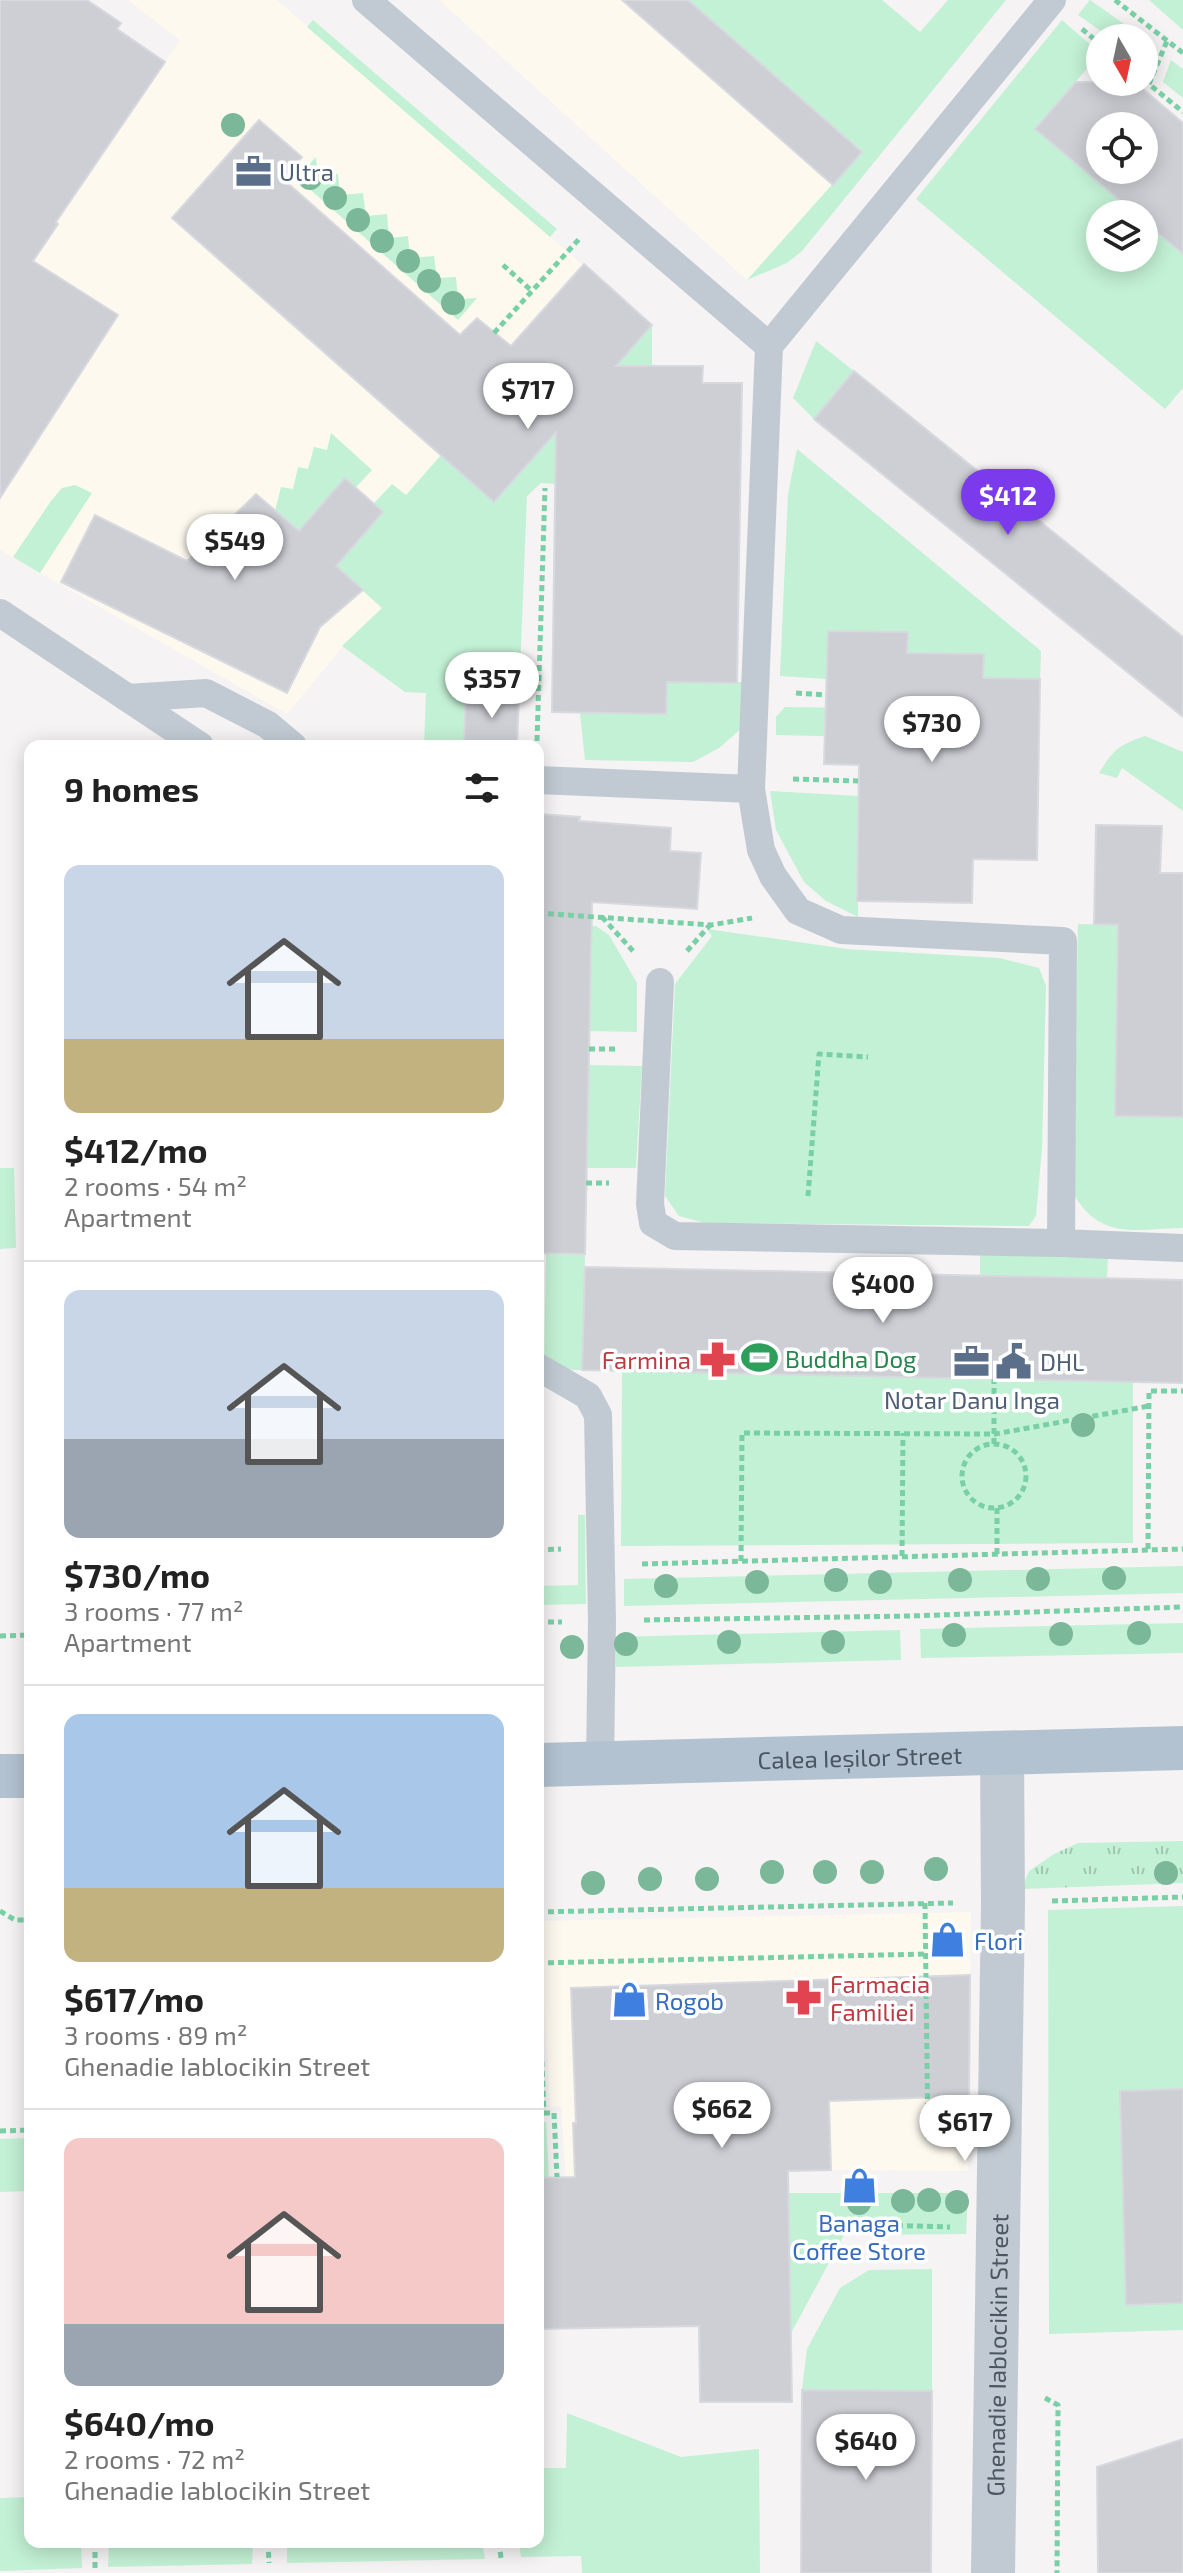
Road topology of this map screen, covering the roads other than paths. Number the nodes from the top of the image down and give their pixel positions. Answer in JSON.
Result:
{"nodes":[{"id":1,"x":366,"y":0,"type":"edge"},
{"id":2,"x":1052,"y":0,"type":"edge"},
{"id":3,"x":769,"y":346,"type":"junction"},
{"id":4,"x":0,"y":613,"type":"edge"},
{"id":5,"x":128,"y":698,"type":"junction"},
{"id":6,"x":191,"y":740,"type":"edge"},
{"id":7,"x":286,"y":740,"type":"edge"},
{"id":8,"x":544,"y":780,"type":"edge"},
{"id":9,"x":752,"y":784,"type":"junction"},
{"id":10,"x":660,"y":982,"type":"dead end"},
{"id":11,"x":1061,"y":1243,"type":"junction"},
{"id":12,"x":1183,"y":1248,"type":"edge"},
{"id":13,"x":544,"y":1370,"type":"edge"},
{"id":14,"x":1183,"y":1748,"type":"edge"},
{"id":15,"x":1002,"y":1753,"type":"junction"},
{"id":16,"x":600,"y":1764,"type":"junction"},
{"id":17,"x":544,"y":1765,"type":"edge"},
{"id":18,"x":0,"y":1776,"type":"edge"},
{"id":19,"x":24,"y":1776,"type":"edge"},
{"id":20,"x":993,"y":2573,"type":"edge"}],
"edges":[{"from":1,"to":3,"type":"lane"},
{"from":2,"to":3,"type":"lane"},
{"from":3,"to":9,"type":"lane"},
{"from":4,"to":5,"type":"lane"},
{"from":5,"to":6,"type":"lane"},
{"from":5,"to":7,"type":"lane"},
{"from":8,"to":9,"type":"lane"},
{"from":9,"to":11,"type":"lane"},
{"from":10,"to":11,"type":"lane"},
{"from":11,"to":12,"type":"lane"},
{"from":13,"to":16,"type":"lane"},
{"from":14,"to":15,"type":"main road","name":"Calea Ieșilor Street"},
{"from":15,"to":16,"type":"main road","name":"Calea Ieșilor Street"},
{"from":15,"to":20,"type":"street","name":"Ghenadie Iablocikin Street"},
{"from":16,"to":17,"type":"main road","name":"Calea Ieșilor Street"},
{"from":18,"to":19,"type":"main road"}]}
